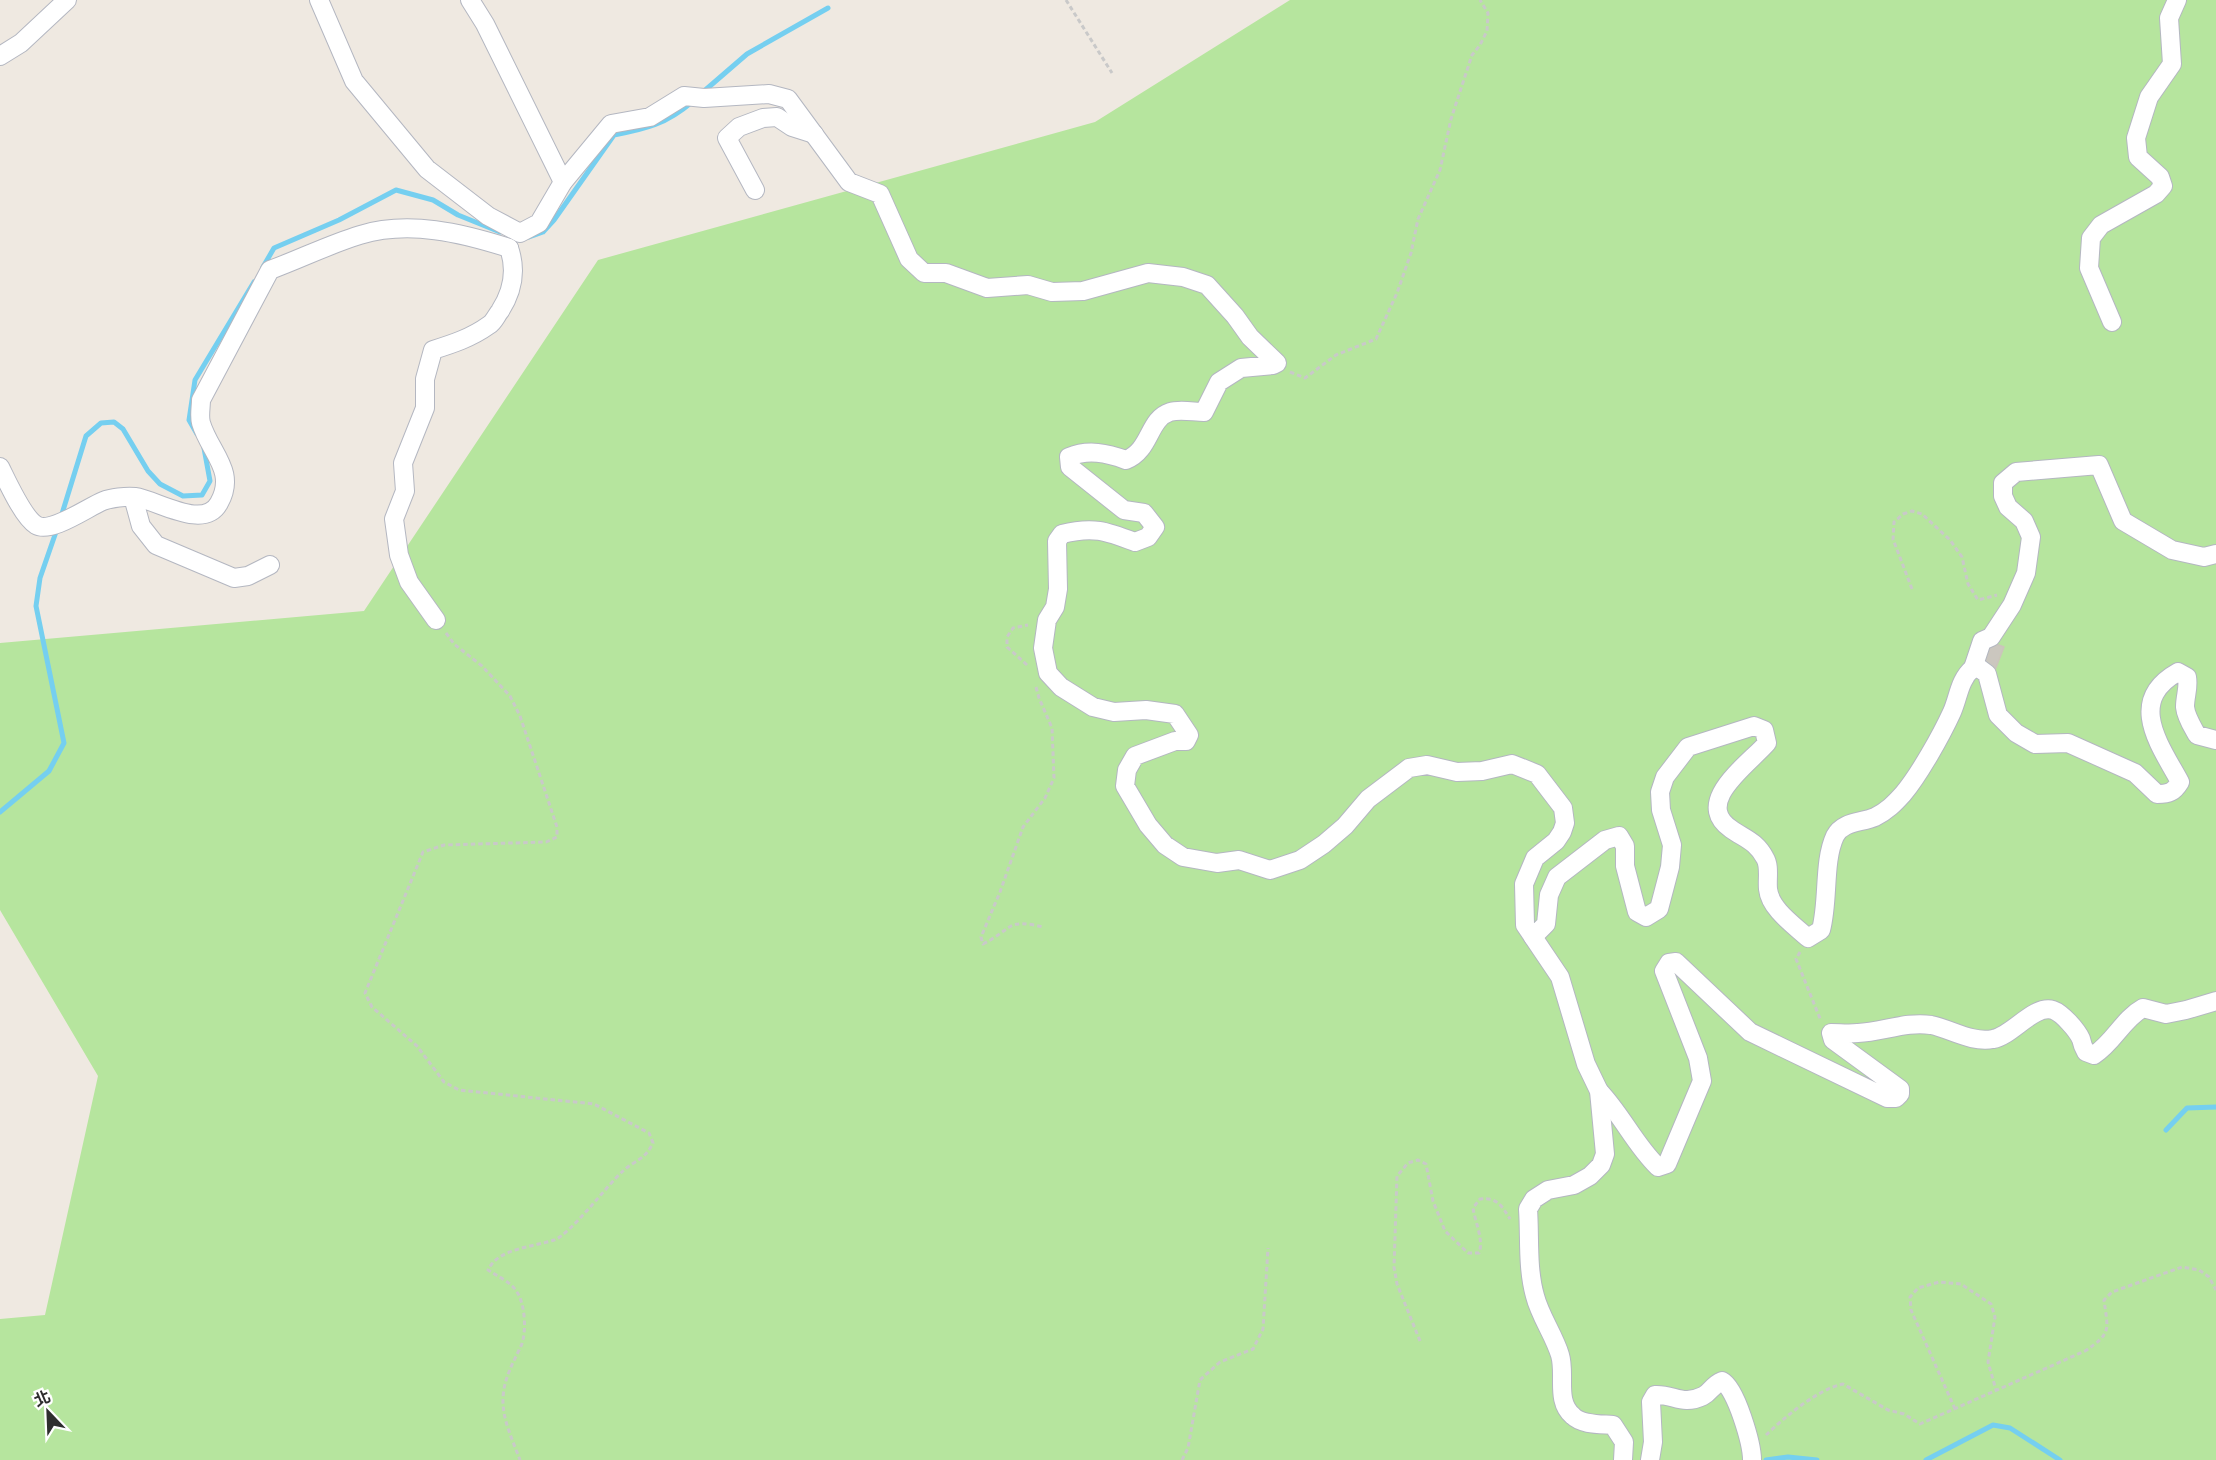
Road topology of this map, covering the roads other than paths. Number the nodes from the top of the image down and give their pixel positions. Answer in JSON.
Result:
{"nodes":[{"id":1,"x":67,"y":0,"type":"edge"},
{"id":2,"x":319,"y":0,"type":"edge"},
{"id":3,"x":470,"y":0,"type":"edge"},
{"id":4,"x":2176,"y":0,"type":"edge"},
{"id":5,"x":0,"y":56,"type":"edge"},
{"id":6,"x":814,"y":134,"type":"junction"},
{"id":7,"x":563,"y":182,"type":"junction"},
{"id":8,"x":755,"y":190,"type":"dead end"},
{"id":9,"x":520,"y":233,"type":"junction"},
{"id":10,"x":509,"y":248,"type":"junction"},
{"id":11,"x":2112,"y":322,"type":"dead end"},
{"id":12,"x":0,"y":467,"type":"edge"},
{"id":13,"x":133,"y":497,"type":"junction"},
{"id":14,"x":2216,"y":554,"type":"edge"},
{"id":15,"x":270,"y":566,"type":"dead end"},
{"id":16,"x":436,"y":620,"type":"road end"},
{"id":17,"x":1973,"y":668,"type":"junction"},
{"id":18,"x":2216,"y":740,"type":"edge"},
{"id":19,"x":1533,"y":937,"type":"junction"},
{"id":20,"x":2216,"y":1001,"type":"edge"},
{"id":21,"x":1599,"y":1091,"type":"junction"},
{"id":22,"x":1623,"y":1451,"type":"edge"},
{"id":23,"x":1752,"y":1454,"type":"edge"},
{"id":24,"x":1634,"y":1460,"type":"edge"},
{"id":25,"x":1650,"y":1460,"type":"edge"}],
"edges":[{"from":1,"to":5,"type":"lane"},
{"from":2,"to":9,"type":"lane"},
{"from":3,"to":7,"type":"lane"},
{"from":4,"to":11,"type":"lane"},
{"from":6,"to":7,"type":"lane"},
{"from":6,"to":8,"type":"lane"},
{"from":6,"to":19,"type":"lane"},
{"from":7,"to":9,"type":"lane"},
{"from":9,"to":10,"type":"lane"},
{"from":10,"to":13,"type":"lane"},
{"from":10,"to":16,"type":"lane"},
{"from":12,"to":13,"type":"lane"},
{"from":13,"to":15,"type":"lane"},
{"from":14,"to":17,"type":"lane"},
{"from":17,"to":18,"type":"lane"},
{"from":17,"to":19,"type":"lane"},
{"from":19,"to":21,"type":"lane"},
{"from":20,"to":21,"type":"lane"},
{"from":21,"to":22,"type":"lane"},
{"from":22,"to":24,"type":"lane"},
{"from":23,"to":25,"type":"lane"}]}
